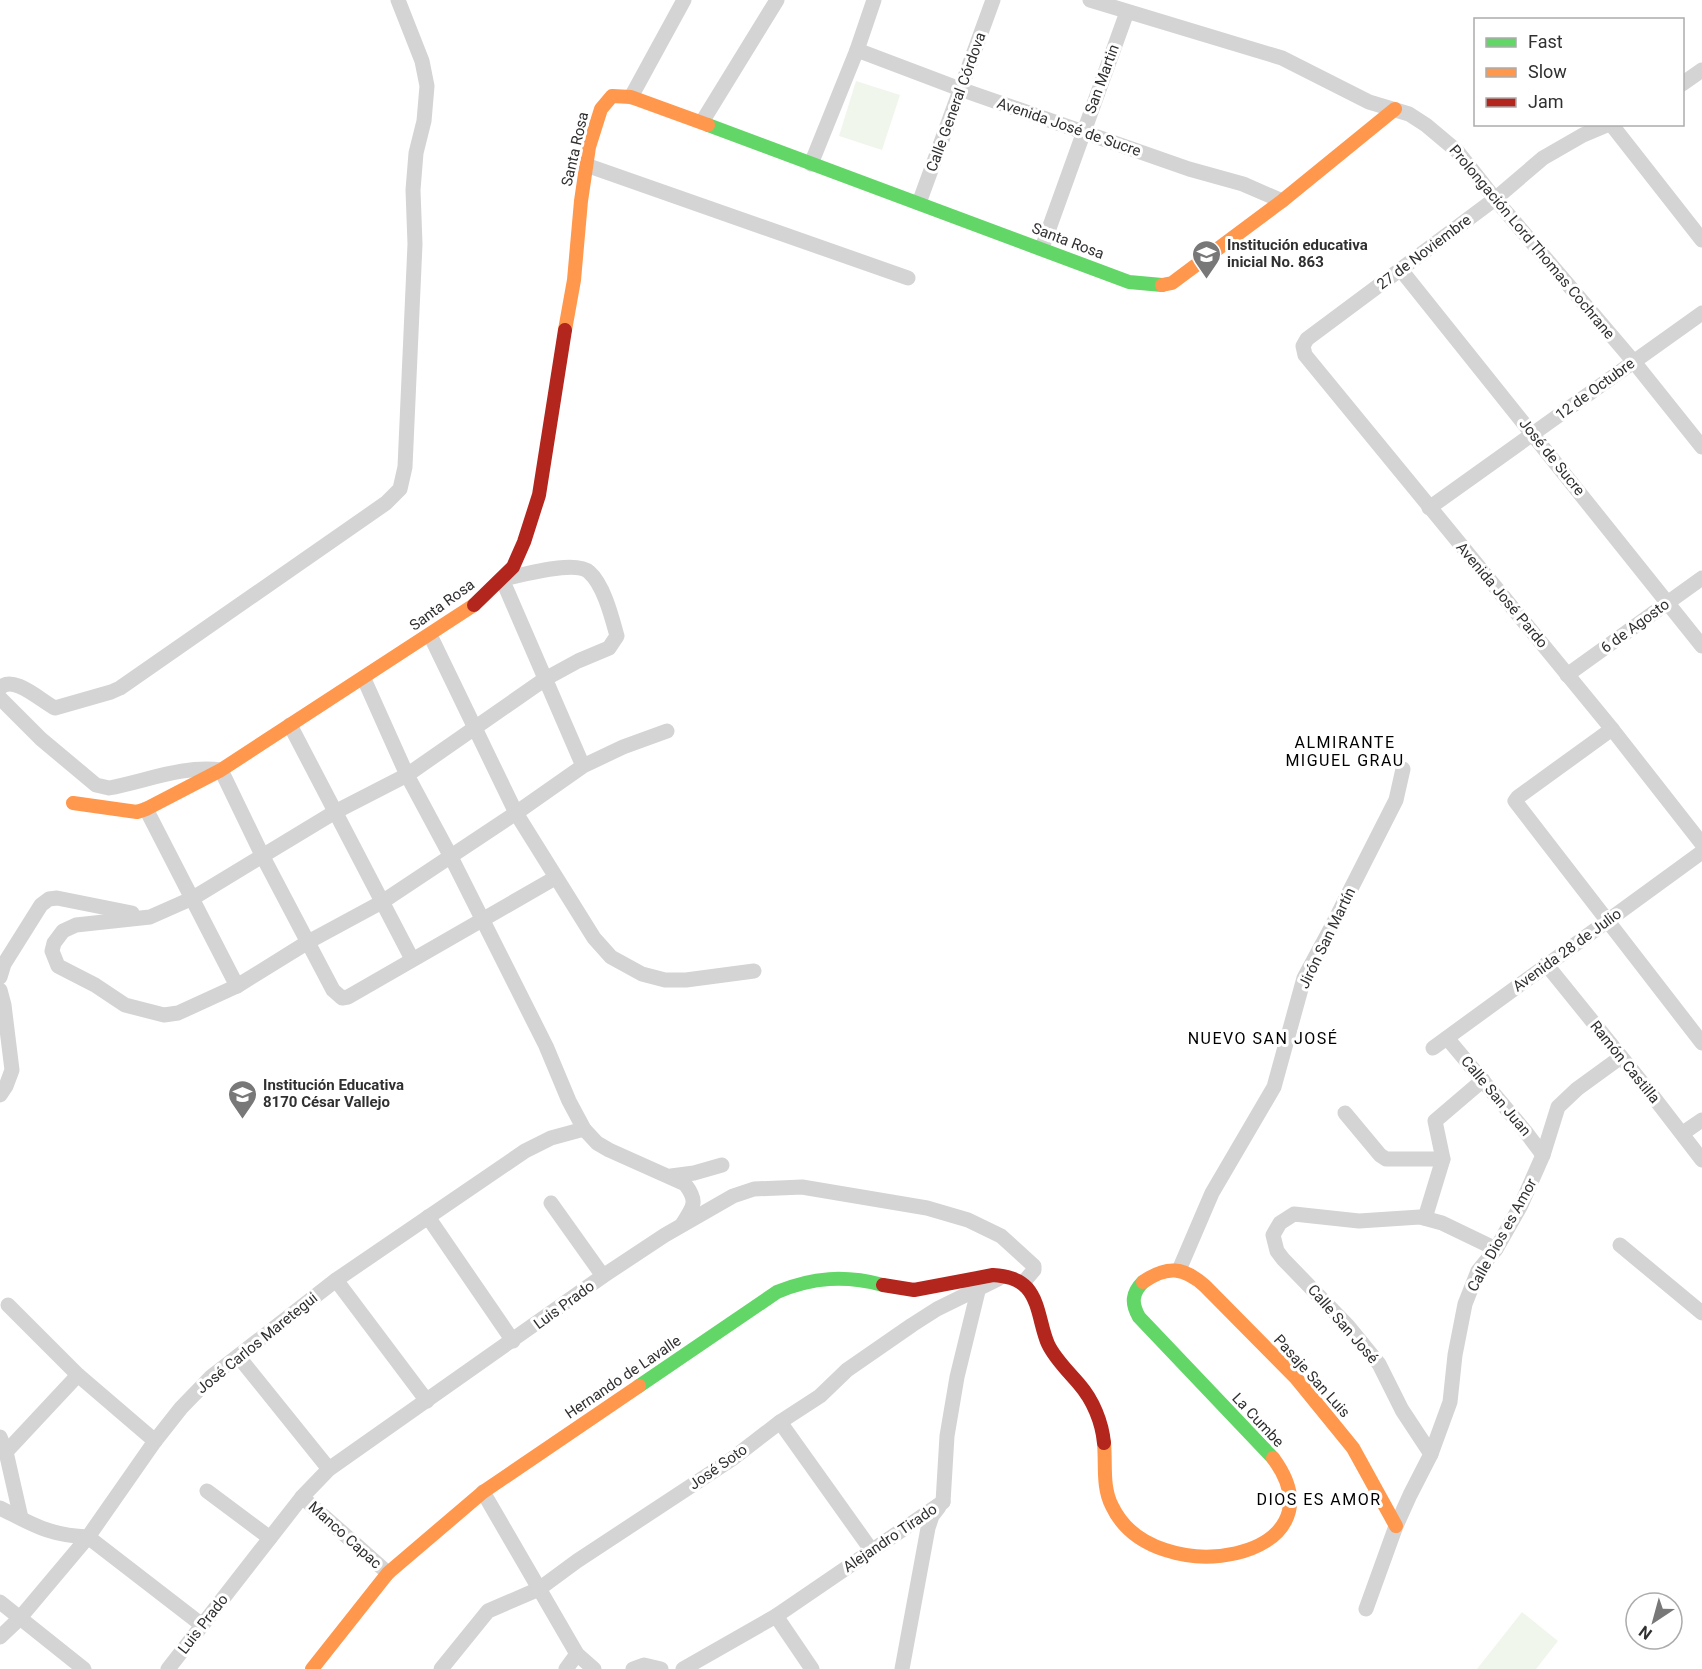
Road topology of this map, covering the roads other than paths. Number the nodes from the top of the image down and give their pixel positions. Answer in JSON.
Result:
{"nodes":[{"id":1,"x":398,"y":0,"type":"edge"},
{"id":2,"x":684,"y":0,"type":"edge"},
{"id":3,"x":777,"y":0,"type":"edge"},
{"id":4,"x":874,"y":0,"type":"edge"},
{"id":5,"x":993,"y":0,"type":"edge"},
{"id":6,"x":1090,"y":0,"type":"edge"},
{"id":7,"x":1127,"y":12,"type":"junction"},
{"id":8,"x":857,"y":50,"type":"junction"},
{"id":9,"x":1702,"y":70,"type":"edge"},
{"id":10,"x":1684,"y":83,"type":"edge"},
{"id":11,"x":960,"y":89,"type":"junction"},
{"id":12,"x":631,"y":97,"type":"junction"},
{"id":13,"x":1395,"y":110,"type":"junction"},
{"id":14,"x":702,"y":122,"type":"junction"},
{"id":15,"x":1605,"y":126,"type":"edge"},
{"id":16,"x":1612,"y":126,"type":"edge"},
{"id":17,"x":1083,"y":132,"type":"junction"},
{"id":18,"x":811,"y":164,"type":"junction"},
{"id":19,"x":586,"y":165,"type":"junction"},
{"id":20,"x":1495,"y":199,"type":"junction"},
{"id":21,"x":1282,"y":201,"type":"junction"},
{"id":22,"x":919,"y":203,"type":"junction"},
{"id":23,"x":1702,"y":240,"type":"edge"},
{"id":24,"x":1042,"y":248,"type":"junction"},
{"id":25,"x":1401,"y":270,"type":"junction"},
{"id":26,"x":908,"y":278,"type":"dead end"},
{"id":27,"x":1702,"y":313,"type":"edge"},
{"id":28,"x":1303,"y":346,"type":"joint"},
{"id":29,"x":1634,"y":362,"type":"junction"},
{"id":30,"x":1533,"y":433,"type":"junction"},
{"id":31,"x":1702,"y":447,"type":"edge"},
{"id":32,"x":1429,"y":508,"type":"junction"},
{"id":33,"x":1702,"y":578,"type":"edge"},
{"id":34,"x":502,"y":579,"type":"junction"},
{"id":35,"x":1668,"y":603,"type":"junction"},
{"id":36,"x":430,"y":635,"type":"junction"},
{"id":37,"x":1702,"y":646,"type":"edge"},
{"id":38,"x":1567,"y":675,"type":"junction"},
{"id":39,"x":364,"y":679,"type":"junction"},
{"id":40,"x":545,"y":679,"type":"junction"},
{"id":41,"x":0,"y":688,"type":"edge"},
{"id":42,"x":0,"y":698,"type":"edge"},
{"id":43,"x":290,"y":725,"type":"junction"},
{"id":44,"x":475,"y":728,"type":"junction"},
{"id":45,"x":1612,"y":729,"type":"junction"},
{"id":46,"x":667,"y":731,"type":"dead end"},
{"id":47,"x":583,"y":766,"type":"junction"},
{"id":48,"x":1403,"y":769,"type":"dead end"},
{"id":49,"x":221,"y":770,"type":"junction"},
{"id":50,"x":407,"y":775,"type":"junction"},
{"id":51,"x":73,"y":803,"type":"dead end"},
{"id":52,"x":146,"y":809,"type":"junction"},
{"id":53,"x":335,"y":813,"type":"junction"},
{"id":54,"x":516,"y":813,"type":"junction"},
{"id":55,"x":1702,"y":843,"type":"edge"},
{"id":56,"x":1702,"y":852,"type":"edge"},
{"id":57,"x":450,"y":855,"type":"junction"},
{"id":58,"x":263,"y":858,"type":"junction"},
{"id":59,"x":555,"y":878,"type":"junction"},
{"id":60,"x":193,"y":898,"type":"junction"},
{"id":61,"x":382,"y":902,"type":"junction"},
{"id":62,"x":150,"y":917,"type":"junction"},
{"id":63,"x":483,"y":920,"type":"junction"},
{"id":64,"x":1607,"y":920,"type":"junction"},
{"id":65,"x":309,"y":942,"type":"junction"},
{"id":66,"x":412,"y":959,"type":"junction"},
{"id":67,"x":1546,"y":964,"type":"junction"},
{"id":68,"x":754,"y":970,"type":"dead end"},
{"id":69,"x":0,"y":977,"type":"edge"},
{"id":70,"x":237,"y":986,"type":"junction"},
{"id":71,"x":0,"y":990,"type":"edge"},
{"id":72,"x":1447,"y":1038,"type":"junction"},
{"id":73,"x":1702,"y":1043,"type":"edge"},
{"id":74,"x":1433,"y":1048,"type":"dead end"},
{"id":75,"x":1621,"y":1057,"type":"junction"},
{"id":76,"x":1483,"y":1080,"type":"junction"},
{"id":77,"x":0,"y":1095,"type":"edge"},
{"id":78,"x":1345,"y":1113,"type":"dead end"},
{"id":79,"x":1702,"y":1120,"type":"edge"},
{"id":80,"x":584,"y":1129,"type":"junction"},
{"id":81,"x":1683,"y":1133,"type":"junction"},
{"id":82,"x":1543,"y":1155,"type":"junction"},
{"id":83,"x":1443,"y":1159,"type":"junction"},
{"id":84,"x":1702,"y":1160,"type":"edge"},
{"id":85,"x":722,"y":1165,"type":"dead end"},
{"id":86,"x":671,"y":1176,"type":"junction"},
{"id":87,"x":551,"y":1203,"type":"dead end"},
{"id":88,"x":428,"y":1217,"type":"junction"},
{"id":89,"x":1425,"y":1218,"type":"junction"},
{"id":90,"x":682,"y":1225,"type":"junction"},
{"id":91,"x":1620,"y":1245,"type":"dead end"},
{"id":92,"x":1496,"y":1249,"type":"junction"},
{"id":93,"x":1179,"y":1270,"type":"junction"},
{"id":94,"x":603,"y":1276,"type":"junction"},
{"id":95,"x":1006,"y":1276,"type":"junction"},
{"id":96,"x":336,"y":1280,"type":"junction"},
{"id":97,"x":1023,"y":1283,"type":"junction"},
{"id":98,"x":979,"y":1287,"type":"junction"},
{"id":99,"x":8,"y":1305,"type":"dead end"},
{"id":100,"x":1702,"y":1313,"type":"edge"},
{"id":101,"x":513,"y":1341,"type":"junction"},
{"id":102,"x":238,"y":1356,"type":"junction"},
{"id":103,"x":78,"y":1375,"type":"junction"},
{"id":104,"x":428,"y":1401,"type":"junction"},
{"id":105,"x":780,"y":1422,"type":"junction"},
{"id":106,"x":0,"y":1437,"type":"edge"},
{"id":107,"x":155,"y":1441,"type":"junction"},
{"id":108,"x":6,"y":1452,"type":"junction"},
{"id":109,"x":1431,"y":1454,"type":"junction"},
{"id":110,"x":329,"y":1469,"type":"junction"},
{"id":111,"x":207,"y":1491,"type":"dead end"},
{"id":112,"x":483,"y":1492,"type":"junction"},
{"id":113,"x":302,"y":1497,"type":"junction"},
{"id":114,"x":943,"y":1502,"type":"junction"},
{"id":115,"x":0,"y":1508,"type":"edge"},
{"id":116,"x":21,"y":1518,"type":"junction"},
{"id":117,"x":1396,"y":1526,"type":"junction"},
{"id":118,"x":88,"y":1537,"type":"junction"},
{"id":119,"x":270,"y":1538,"type":"junction"},
{"id":120,"x":872,"y":1551,"type":"junction"},
{"id":121,"x":388,"y":1573,"type":"junction"},
{"id":122,"x":539,"y":1589,"type":"junction"},
{"id":123,"x":0,"y":1602,"type":"edge"},
{"id":124,"x":1366,"y":1609,"type":"dead end"},
{"id":125,"x":776,"y":1616,"type":"junction"},
{"id":126,"x":19,"y":1619,"type":"junction"},
{"id":127,"x":202,"y":1625,"type":"junction"},
{"id":128,"x":0,"y":1637,"type":"edge"},
{"id":129,"x":577,"y":1654,"type":"junction"},
{"id":130,"x":84,"y":1669,"type":"edge"},
{"id":131,"x":168,"y":1669,"type":"edge"},
{"id":132,"x":312,"y":1669,"type":"edge"},
{"id":133,"x":441,"y":1669,"type":"edge"},
{"id":134,"x":566,"y":1669,"type":"edge"},
{"id":135,"x":594,"y":1669,"type":"edge"},
{"id":136,"x":633,"y":1669,"type":"edge"},
{"id":137,"x":661,"y":1669,"type":"edge"},
{"id":138,"x":683,"y":1669,"type":"edge"},
{"id":139,"x":812,"y":1669,"type":"edge"},
{"id":140,"x":902,"y":1669,"type":"edge"}],
"edges":[{"from":1,"to":41,"type":"street"},
{"from":2,"to":12,"type":"street"},
{"from":3,"to":14,"type":"street"},
{"from":4,"to":8,"type":"street"},
{"from":5,"to":11,"type":"street","name":"Calle General Córdova"},
{"from":6,"to":7,"type":"street","name":"Prolongación Lord Thomas Cochrane"},
{"from":7,"to":13,"type":"street","name":"Prolongación Lord Thomas Cochrane"},
{"from":7,"to":17,"type":"street","name":"San Martin"},
{"from":8,"to":11,"type":"street","name":"Avenida José de Sucre"},
{"from":8,"to":18,"type":"street"},
{"from":9,"to":10,"type":"street"},
{"from":11,"to":17,"type":"street","name":"Avenida José de Sucre"},
{"from":11,"to":22,"type":"street","name":"Calle General Córdova"},
{"from":12,"to":14,"type":"street","name":"Santa Rosa"},
{"from":12,"to":19,"type":"street","name":"Santa Rosa"},
{"from":13,"to":20,"type":"street","name":"Prolongación Lord Thomas Cochrane"},
{"from":13,"to":21,"type":"street","name":"Santa Rosa"},
{"from":14,"to":18,"type":"street","name":"Santa Rosa"},
{"from":15,"to":20,"type":"street","name":"27 de Noviembre"},
{"from":16,"to":23,"type":"street"},
{"from":17,"to":21,"type":"street","name":"Avenida José de Sucre"},
{"from":17,"to":24,"type":"street","name":"San Martin"},
{"from":18,"to":22,"type":"street","name":"Santa Rosa"},
{"from":19,"to":26,"type":"street"},
{"from":19,"to":34,"type":"street","name":"Santa Rosa"},
{"from":20,"to":25,"type":"street","name":"27 de Noviembre"},
{"from":20,"to":29,"type":"street","name":"Prolongación Lord Thomas Cochrane"},
{"from":21,"to":24,"type":"street","name":"Santa Rosa"},
{"from":22,"to":24,"type":"street","name":"Santa Rosa"},
{"from":25,"to":28,"type":"street","name":"27 de Noviembre"},
{"from":25,"to":30,"type":"street","name":"José de Sucre"},
{"from":27,"to":29,"type":"street","name":"12 de Octubre"},
{"from":28,"to":32,"type":"street","name":"Avenida José Pardo"},
{"from":29,"to":30,"type":"street","name":"12 de Octubre"},
{"from":29,"to":31,"type":"street","name":"Prolongación Lord Thomas Cochrane"},
{"from":30,"to":32,"type":"street","name":"12 de Octubre"},
{"from":30,"to":35,"type":"street","name":"José de Sucre"},
{"from":32,"to":38,"type":"street","name":"Avenida José Pardo"},
{"from":33,"to":35,"type":"street","name":"6 de Agosto"},
{"from":34,"to":36,"type":"street","name":"Santa Rosa"},
{"from":34,"to":40,"type":"street"},
{"from":34,"to":40,"type":"street"},
{"from":35,"to":37,"type":"street","name":"José de Sucre"},
{"from":35,"to":38,"type":"street","name":"6 de Agosto"},
{"from":36,"to":39,"type":"street","name":"Santa Rosa"},
{"from":36,"to":44,"type":"street"},
{"from":38,"to":45,"type":"street","name":"Avenida José Pardo"},
{"from":39,"to":43,"type":"street","name":"Santa Rosa"},
{"from":39,"to":50,"type":"street"},
{"from":40,"to":44,"type":"street"},
{"from":40,"to":47,"type":"street"},
{"from":42,"to":49,"type":"street"},
{"from":43,"to":49,"type":"street","name":"Santa Rosa"},
{"from":43,"to":53,"type":"street"},
{"from":44,"to":50,"type":"street"},
{"from":44,"to":54,"type":"street"},
{"from":45,"to":55,"type":"street","name":"Avenida José Pardo"},
{"from":45,"to":64,"type":"street"},
{"from":46,"to":47,"type":"street"},
{"from":47,"to":54,"type":"street"},
{"from":48,"to":93,"type":"street","name":"Jirón San Martín"},
{"from":49,"to":52,"type":"street","name":"Santa Rosa"},
{"from":49,"to":58,"type":"street"},
{"from":50,"to":53,"type":"street"},
{"from":50,"to":57,"type":"street"},
{"from":51,"to":52,"type":"street","name":"Santa Rosa"},
{"from":52,"to":60,"type":"street"},
{"from":53,"to":58,"type":"street"},
{"from":53,"to":61,"type":"street"},
{"from":54,"to":57,"type":"street"},
{"from":54,"to":59,"type":"street"},
{"from":56,"to":64,"type":"street","name":"Avenida 28 de Julio"},
{"from":57,"to":61,"type":"street"},
{"from":57,"to":63,"type":"street"},
{"from":58,"to":60,"type":"street"},
{"from":58,"to":65,"type":"street"},
{"from":59,"to":63,"type":"street"},
{"from":59,"to":68,"type":"street"},
{"from":60,"to":62,"type":"street"},
{"from":60,"to":70,"type":"street"},
{"from":61,"to":65,"type":"street"},
{"from":61,"to":66,"type":"street"},
{"from":62,"to":69,"type":"street"},
{"from":62,"to":70,"type":"street"},
{"from":63,"to":66,"type":"street"},
{"from":63,"to":80,"type":"street"},
{"from":64,"to":67,"type":"street","name":"Avenida 28 de Julio"},
{"from":64,"to":73,"type":"street"},
{"from":65,"to":66,"type":"street"},
{"from":65,"to":70,"type":"street"},
{"from":67,"to":72,"type":"street","name":"Avenida 28 de Julio"},
{"from":67,"to":75,"type":"street","name":"Ramón Castilla"},
{"from":71,"to":77,"type":"street"},
{"from":72,"to":74,"type":"street","name":"Avenida 28 de Julio"},
{"from":72,"to":76,"type":"street","name":"Calle San Juan"},
{"from":75,"to":81,"type":"street","name":"Ramón Castilla"},
{"from":75,"to":82,"type":"street","name":"Calle Dios es Amor"},
{"from":76,"to":82,"type":"street","name":"Calle San Juan"},
{"from":76,"to":83,"type":"street"},
{"from":78,"to":83,"type":"street"},
{"from":79,"to":81,"type":"street"},
{"from":80,"to":86,"type":"street"},
{"from":80,"to":88,"type":"street","name":"José Carlos Maretegui"},
{"from":81,"to":84,"type":"street","name":"Ramón Castilla"},
{"from":82,"to":92,"type":"street","name":"Calle Dios es Amor"},
{"from":83,"to":89,"type":"street"},
{"from":85,"to":86,"type":"street"},
{"from":86,"to":90,"type":"street"},
{"from":87,"to":94,"type":"street"},
{"from":88,"to":96,"type":"street","name":"José Carlos Maretegui"},
{"from":88,"to":101,"type":"street"},
{"from":89,"to":92,"type":"street"},
{"from":89,"to":109,"type":"street","name":"Calle San José"},
{"from":90,"to":94,"type":"street","name":"Luis Prado"},
{"from":90,"to":97,"type":"street","name":"Luis Prado"},
{"from":91,"to":100,"type":"street"},
{"from":92,"to":109,"type":"street","name":"Calle Dios es Amor"},
{"from":93,"to":97,"type":"street","name":"La Cumbe"},
{"from":93,"to":117,"type":"street","name":"Pasaje San Luis"},
{"from":94,"to":101,"type":"street","name":"Luis Prado"},
{"from":95,"to":97,"type":"street","name":"Hernando de Lavalle"},
{"from":95,"to":98,"type":"street","name":"José Soto"},
{"from":95,"to":112,"type":"street","name":"Hernando de Lavalle"},
{"from":96,"to":102,"type":"street","name":"José Carlos Maretegui"},
{"from":96,"to":104,"type":"street"},
{"from":98,"to":105,"type":"street","name":"José Soto"},
{"from":98,"to":114,"type":"street","name":"Alejandro Tirado"},
{"from":99,"to":103,"type":"street"},
{"from":101,"to":104,"type":"street","name":"Luis Prado"},
{"from":102,"to":107,"type":"street","name":"José Carlos Maretegui"},
{"from":102,"to":110,"type":"street"},
{"from":103,"to":107,"type":"street"},
{"from":103,"to":108,"type":"street"},
{"from":104,"to":110,"type":"street","name":"Luis Prado"},
{"from":105,"to":120,"type":"street"},
{"from":105,"to":122,"type":"street","name":"José Soto"},
{"from":106,"to":108,"type":"street"},
{"from":107,"to":118,"type":"street","name":"José Carlos Maretegui"},
{"from":108,"to":116,"type":"street"},
{"from":109,"to":117,"type":"street","name":"Calle Dios es Amor"},
{"from":110,"to":113,"type":"street","name":"Luis Prado"},
{"from":111,"to":119,"type":"street"},
{"from":112,"to":121,"type":"street","name":"Hernando de Lavalle"},
{"from":112,"to":122,"type":"street"},
{"from":113,"to":119,"type":"street","name":"Luis Prado"},
{"from":113,"to":121,"type":"street","name":"Manco Capac"},
{"from":114,"to":120,"type":"street","name":"Alejandro Tirado"},
{"from":114,"to":140,"type":"street"},
{"from":115,"to":116,"type":"street"},
{"from":116,"to":118,"type":"street"},
{"from":117,"to":124,"type":"street","name":"Calle Dios es Amor"},
{"from":118,"to":126,"type":"street","name":"José Carlos Maretegui"},
{"from":118,"to":127,"type":"street"},
{"from":119,"to":127,"type":"street","name":"Luis Prado"},
{"from":120,"to":125,"type":"street","name":"Alejandro Tirado"},
{"from":121,"to":132,"type":"street","name":"Hernando de Lavalle"},
{"from":122,"to":129,"type":"street"},
{"from":122,"to":133,"type":"street","name":"José Soto"},
{"from":123,"to":126,"type":"street"},
{"from":125,"to":138,"type":"street","name":"Alejandro Tirado"},
{"from":125,"to":139,"type":"street"},
{"from":126,"to":128,"type":"street","name":"José Carlos Maretegui"},
{"from":126,"to":130,"type":"street"},
{"from":127,"to":131,"type":"street","name":"Luis Prado"},
{"from":129,"to":134,"type":"street"},
{"from":129,"to":135,"type":"street"},
{"from":136,"to":137,"type":"street"}]}
